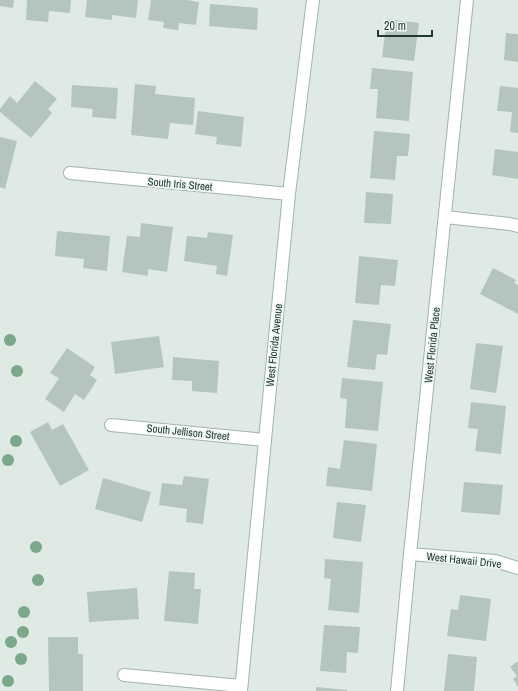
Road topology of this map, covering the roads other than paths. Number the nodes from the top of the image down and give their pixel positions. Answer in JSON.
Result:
{"nodes":[{"id":1,"x":313,"y":0,"type":"edge"},
{"id":2,"x":467,"y":0,"type":"edge"},
{"id":3,"x":70,"y":173,"type":"dead end"},
{"id":4,"x":289,"y":194,"type":"junction"},
{"id":5,"x":445,"y":217,"type":"junction"},
{"id":6,"x":518,"y":226,"type":"edge"},
{"id":7,"x":111,"y":425,"type":"dead end"},
{"id":8,"x":264,"y":440,"type":"junction"},
{"id":9,"x":410,"y":554,"type":"junction"},
{"id":10,"x":518,"y":568,"type":"edge"},
{"id":11,"x":124,"y":675,"type":"dead end"},
{"id":12,"x":241,"y":689,"type":"edge"},
{"id":13,"x":398,"y":691,"type":"edge"}],
"edges":[{"from":1,"to":4,"type":"street","name":"West Florida Avenue"},
{"from":2,"to":5,"type":"street","name":"West Florida Place"},
{"from":3,"to":4,"type":"street","name":"South Iris Street"},
{"from":4,"to":8,"type":"street","name":"West Florida Avenue"},
{"from":5,"to":6,"type":"street"},
{"from":5,"to":9,"type":"street","name":"West Florida Place"},
{"from":7,"to":8,"type":"street","name":"South Jellison Street"},
{"from":8,"to":12,"type":"street","name":"West Florida Avenue"},
{"from":9,"to":10,"type":"street","name":"West Hawaii Drive"},
{"from":9,"to":13,"type":"street","name":"West Florida Place"},
{"from":11,"to":12,"type":"street"}]}
